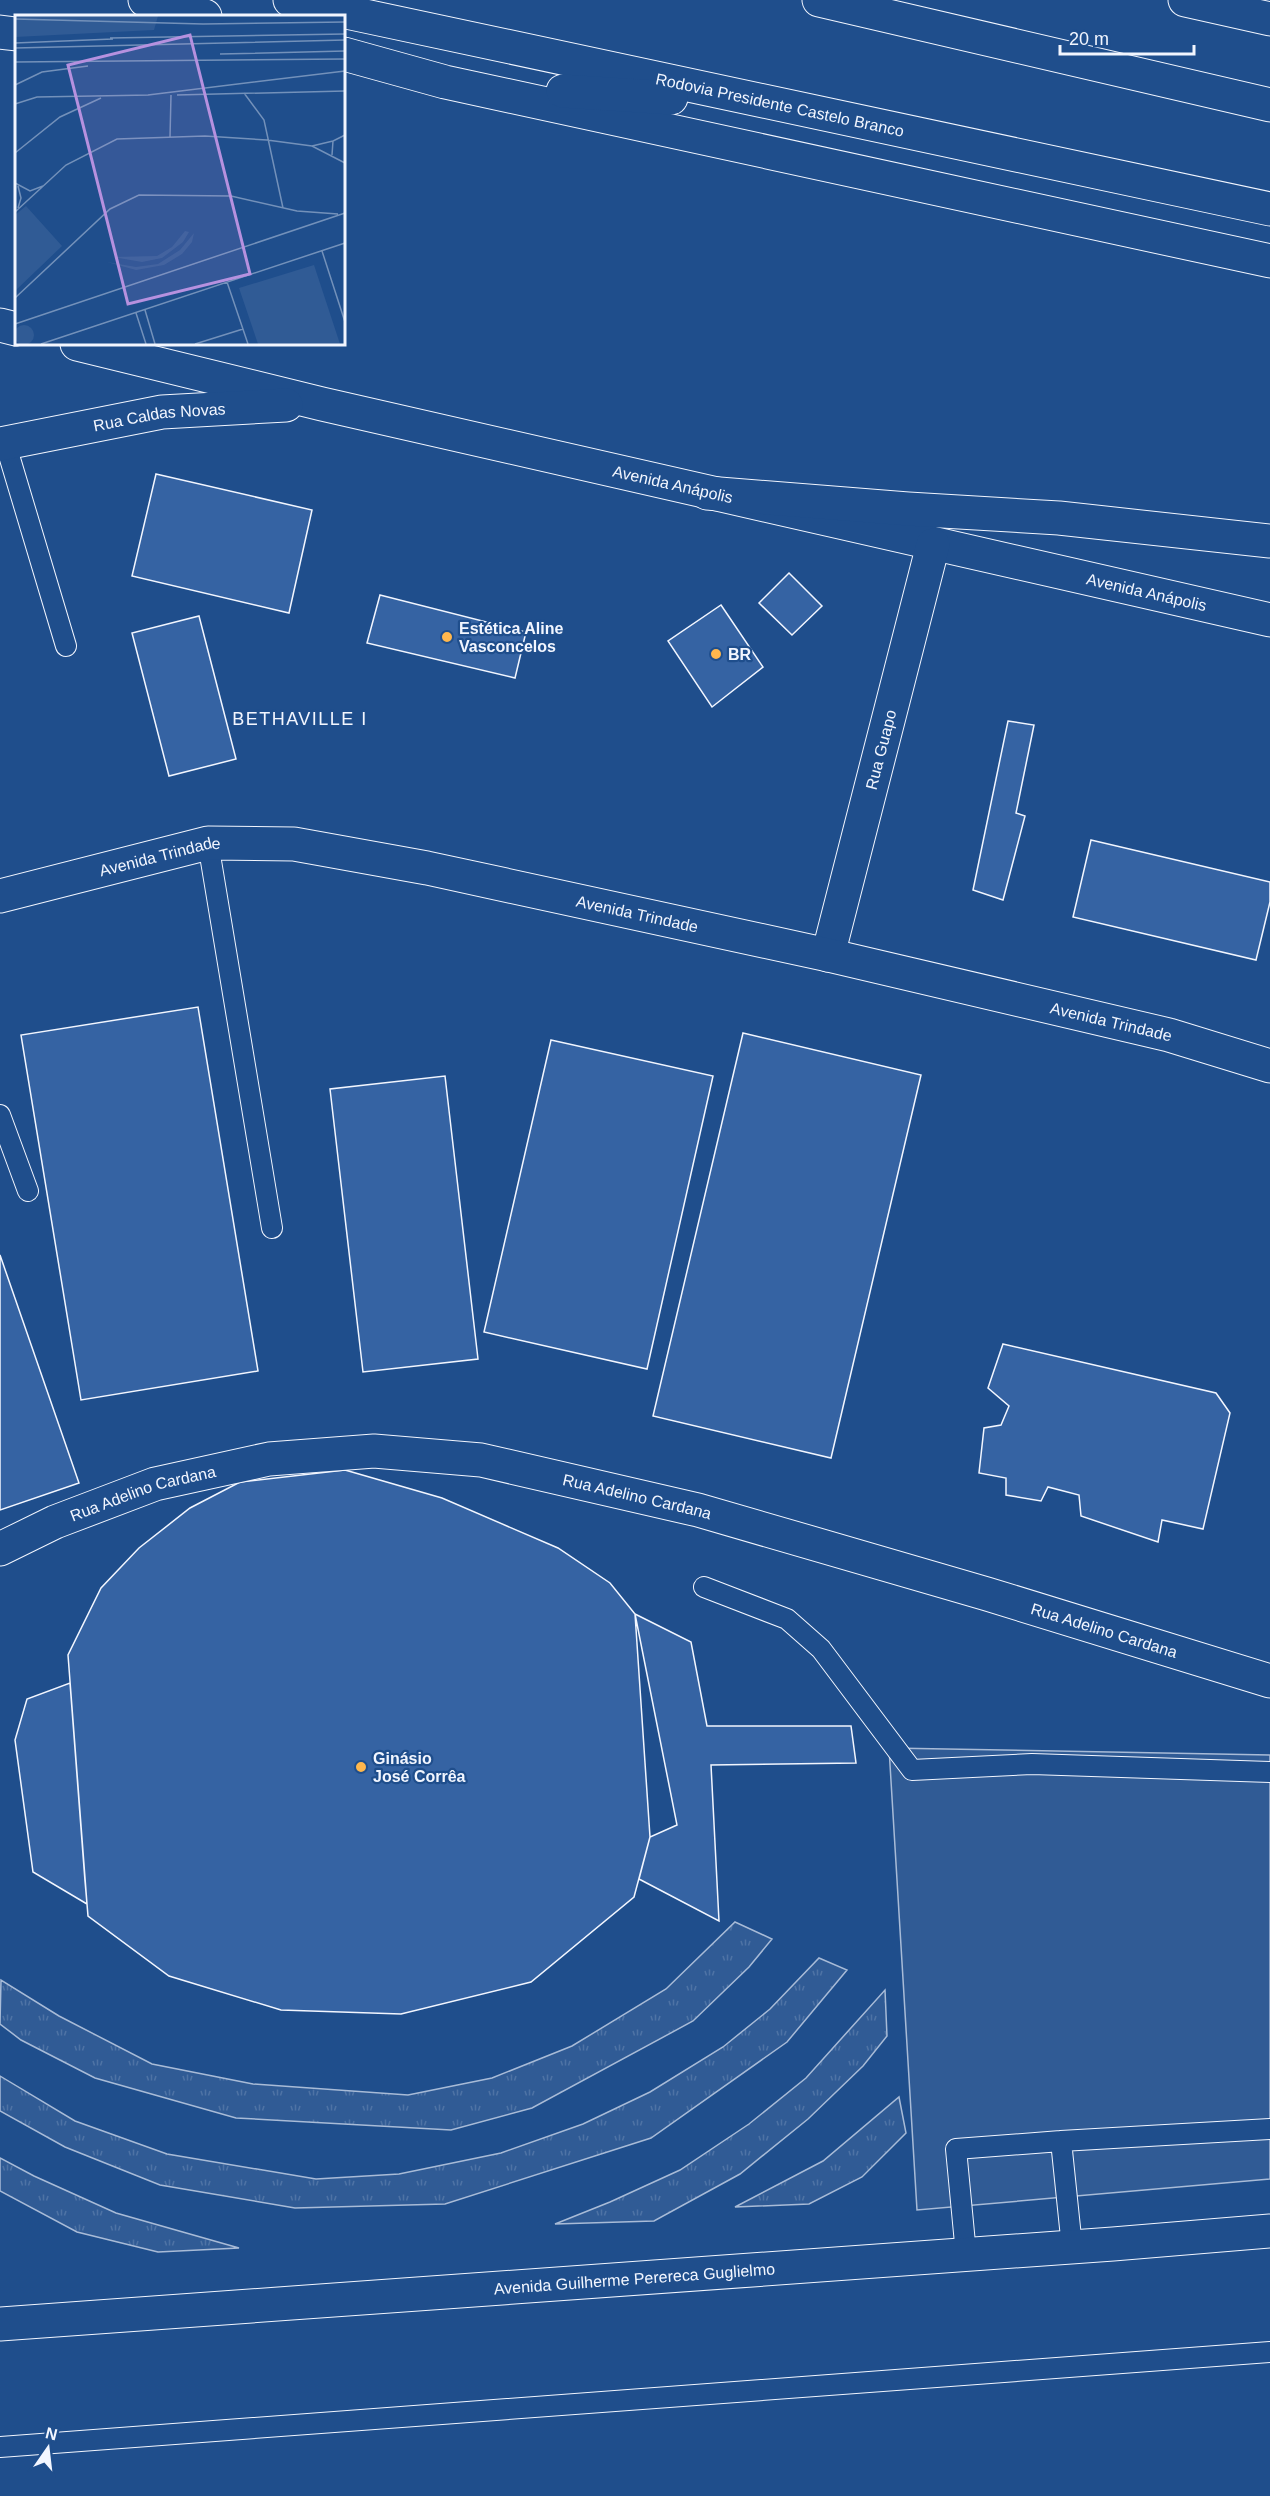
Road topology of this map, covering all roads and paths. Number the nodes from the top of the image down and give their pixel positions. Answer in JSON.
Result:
{"nodes":[{"id":1,"x":145,"y":0,"type":"edge"},
{"id":2,"x":290,"y":0,"type":"edge"},
{"id":3,"x":819,"y":0,"type":"edge"},
{"id":4,"x":906,"y":0,"type":"edge"},
{"id":5,"x":1185,"y":0,"type":"edge"},
{"id":6,"x":201,"y":15,"type":"edge"},
{"id":7,"x":1270,"y":19,"type":"edge"},
{"id":8,"x":0,"y":32,"type":"edge"},
{"id":9,"x":15,"y":34,"type":"edge"},
{"id":10,"x":345,"y":54,"type":"edge"},
{"id":11,"x":1057,"y":57,"type":"junction"},
{"id":12,"x":345,"y":71,"type":"edge"},
{"id":13,"x":445,"y":82,"type":"junction"},
{"id":14,"x":1270,"y":105,"type":"edge"},
{"id":15,"x":790,"y":106,"type":"junction"},
{"id":16,"x":1270,"y":209,"type":"edge"},
{"id":17,"x":1270,"y":261,"type":"edge"},
{"id":18,"x":0,"y":325,"type":"edge"},
{"id":19,"x":15,"y":329,"type":"edge"},
{"id":20,"x":81,"y":345,"type":"edge"},
{"id":21,"x":322,"y":404,"type":"junction"},
{"id":22,"x":3,"y":443,"type":"edge"},
{"id":23,"x":707,"y":493,"type":"junction"},
{"id":24,"x":1270,"y":541,"type":"edge"},
{"id":25,"x":933,"y":545,"type":"junction"},
{"id":26,"x":1270,"y":620,"type":"edge"},
{"id":27,"x":66,"y":646,"type":"dead end"},
{"id":28,"x":208,"y":843,"type":"junction"},
{"id":29,"x":0,"y":896,"type":"edge"},
{"id":30,"x":828,"y":955,"type":"junction"},
{"id":31,"x":1270,"y":1066,"type":"edge"},
{"id":32,"x":0,"y":1115,"type":"edge"},
{"id":33,"x":28,"y":1191,"type":"dead end"},
{"id":34,"x":272,"y":1227,"type":"dead end"},
{"id":35,"x":0,"y":1549,"type":"edge"},
{"id":36,"x":704,"y":1587,"type":"dead end"},
{"id":37,"x":1270,"y":1681,"type":"edge"},
{"id":38,"x":1270,"y":1772,"type":"edge"},
{"id":39,"x":1270,"y":2128,"type":"edge"},
{"id":40,"x":1061,"y":2140,"type":"junction"},
{"id":41,"x":1270,"y":2231,"type":"edge"},
{"id":42,"x":1072,"y":2247,"type":"junction"},
{"id":43,"x":966,"y":2254,"type":"junction"},
{"id":44,"x":0,"y":2324,"type":"edge"},
{"id":45,"x":1270,"y":2352,"type":"edge"},
{"id":46,"x":0,"y":2447,"type":"edge"}],
"edges":[{"from":1,"to":6,"type":"main road"},
{"from":2,"to":15,"type":"main road","name":"Rodovia Presidente Castelo Branco"},
{"from":3,"to":11,"type":"main road"},
{"from":4,"to":11,"type":"main road"},
{"from":5,"to":7,"type":"main road"},
{"from":8,"to":9,"type":"main road"},
{"from":10,"to":13,"type":"main road"},
{"from":11,"to":14,"type":"main road"},
{"from":12,"to":13,"type":"main road"},
{"from":13,"to":15,"type":"main road"},
{"from":13,"to":17,"type":"main road"},
{"from":15,"to":16,"type":"main road","name":"Rodovia Presidente Castelo Branco"},
{"from":18,"to":19,"type":"main road"},
{"from":20,"to":21,"type":"main road","name":"Avenida Anápolis"},
{"from":21,"to":22,"type":"main road","name":"Rua Caldas Novas"},
{"from":21,"to":23,"type":"main road","name":"Avenida Anápolis"},
{"from":22,"to":27,"type":"lane"},
{"from":23,"to":24,"type":"main road"},
{"from":23,"to":25,"type":"main road","name":"Avenida Anápolis"},
{"from":25,"to":26,"type":"main road","name":"Avenida Anápolis"},
{"from":25,"to":30,"type":"main road","name":"Rua Guapo"},
{"from":28,"to":29,"type":"main road","name":"Avenida Trindade"},
{"from":28,"to":30,"type":"main road","name":"Avenida Trindade"},
{"from":28,"to":34,"type":"lane"},
{"from":30,"to":31,"type":"main road","name":"Avenida Trindade"},
{"from":32,"to":33,"type":"lane"},
{"from":35,"to":37,"type":"main road","name":"Rua Adelino Cardana"},
{"from":36,"to":38,"type":"lane"},
{"from":39,"to":40,"type":"lane"},
{"from":40,"to":42,"type":"lane"},
{"from":40,"to":43,"type":"lane"},
{"from":41,"to":42,"type":"main road","name":"Avenida Guilherme Perereca Guglielmo"},
{"from":42,"to":43,"type":"main road","name":"Avenida Guilherme Perereca Guglielmo"},
{"from":43,"to":44,"type":"main road","name":"Avenida Guilherme Perereca Guglielmo"},
{"from":45,"to":46,"type":"lane"}]}
